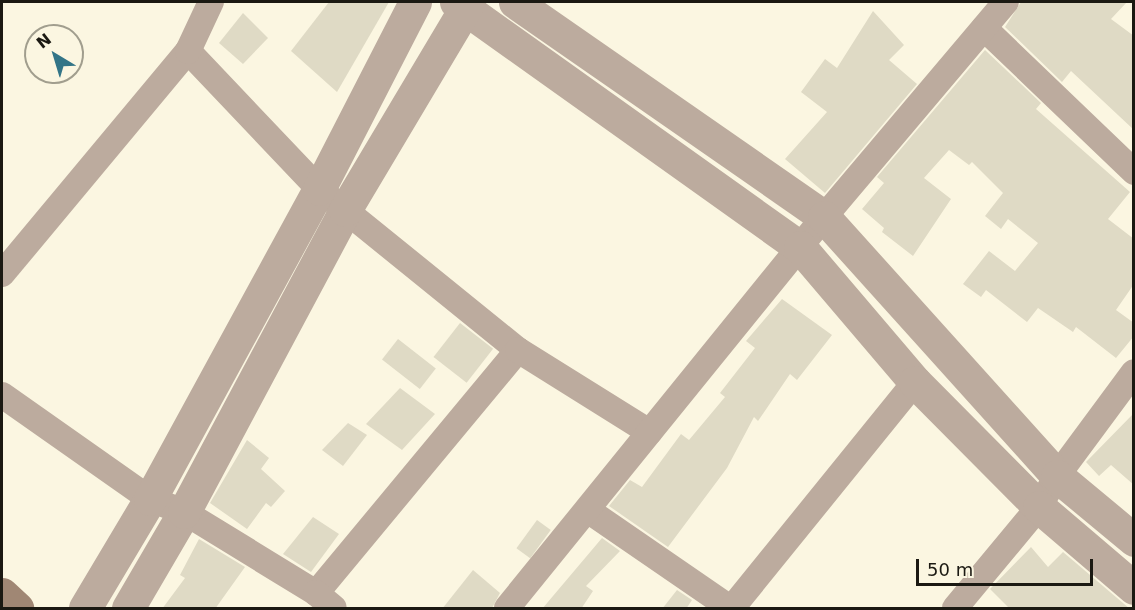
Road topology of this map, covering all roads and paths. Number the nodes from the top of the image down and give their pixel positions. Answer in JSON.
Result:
{"nodes":[{"id":1,"x":212,"y":2,"type":"edge"},
{"id":2,"x":515,"y":2,"type":"edge"},
{"id":3,"x":1006,"y":2,"type":"edge"},
{"id":4,"x":407,"y":4,"type":"edge"},
{"id":5,"x":464,"y":4,"type":"edge"},
{"id":6,"x":984,"y":28,"type":"junction"},
{"id":7,"x":188,"y":51,"type":"junction"},
{"id":8,"x":1134,"y":172,"type":"edge"},
{"id":9,"x":319,"y":189,"type":"junction"},
{"id":10,"x":345,"y":210,"type":"junction"},
{"id":11,"x":824,"y":217,"type":"junction"},
{"id":12,"x":800,"y":248,"type":"junction"},
{"id":13,"x":2,"y":274,"type":"edge"},
{"id":14,"x":518,"y":350,"type":"junction"},
{"id":15,"x":1134,"y":372,"type":"edge"},
{"id":16,"x":915,"y":382,"type":"junction"},
{"id":17,"x":2,"y":394,"type":"edge"},
{"id":18,"x":650,"y":432,"type":"junction"},
{"id":19,"x":1057,"y":476,"type":"junction"},
{"id":20,"x":150,"y":499,"type":"junction"},
{"id":21,"x":1039,"y":507,"type":"junction"},
{"id":22,"x":589,"y":511,"type":"junction"},
{"id":23,"x":184,"y":512,"type":"junction"},
{"id":24,"x":1134,"y":540,"type":"edge"},
{"id":25,"x":1134,"y":588,"type":"edge"},
{"id":26,"x":2,"y":594,"type":"edge"},
{"id":27,"x":325,"y":601,"type":"edge"},
{"id":28,"x":516,"y":605,"type":"edge"},
{"id":29,"x":17,"y":609,"type":"edge"},
{"id":30,"x":85,"y":609,"type":"edge"},
{"id":31,"x":128,"y":609,"type":"edge"},
{"id":32,"x":731,"y":609,"type":"edge"},
{"id":33,"x":955,"y":609,"type":"edge"}],
"edges":[{"from":1,"to":7,"type":"street"},
{"from":2,"to":11,"type":"street"},
{"from":3,"to":6,"type":"street"},
{"from":4,"to":9,"type":"street"},
{"from":5,"to":10,"type":"street"},
{"from":5,"to":12,"type":"street"},
{"from":6,"to":8,"type":"street"},
{"from":6,"to":11,"type":"street"},
{"from":7,"to":9,"type":"street"},
{"from":7,"to":13,"type":"street"},
{"from":9,"to":10,"type":"street"},
{"from":9,"to":20,"type":"street"},
{"from":10,"to":14,"type":"street"},
{"from":10,"to":23,"type":"street"},
{"from":11,"to":12,"type":"street"},
{"from":11,"to":19,"type":"street"},
{"from":12,"to":16,"type":"street"},
{"from":12,"to":18,"type":"street"},
{"from":14,"to":18,"type":"street"},
{"from":14,"to":27,"type":"street"},
{"from":15,"to":19,"type":"street"},
{"from":16,"to":21,"type":"street"},
{"from":16,"to":32,"type":"street"},
{"from":17,"to":20,"type":"street"},
{"from":18,"to":22,"type":"street"},
{"from":19,"to":21,"type":"street"},
{"from":19,"to":24,"type":"street"},
{"from":20,"to":23,"type":"street"},
{"from":20,"to":30,"type":"street"},
{"from":21,"to":25,"type":"street"},
{"from":21,"to":33,"type":"street"},
{"from":22,"to":28,"type":"street"},
{"from":22,"to":32,"type":"street"},
{"from":23,"to":27,"type":"street"},
{"from":23,"to":31,"type":"street"},
{"from":26,"to":29,"type":"main road"}]}
